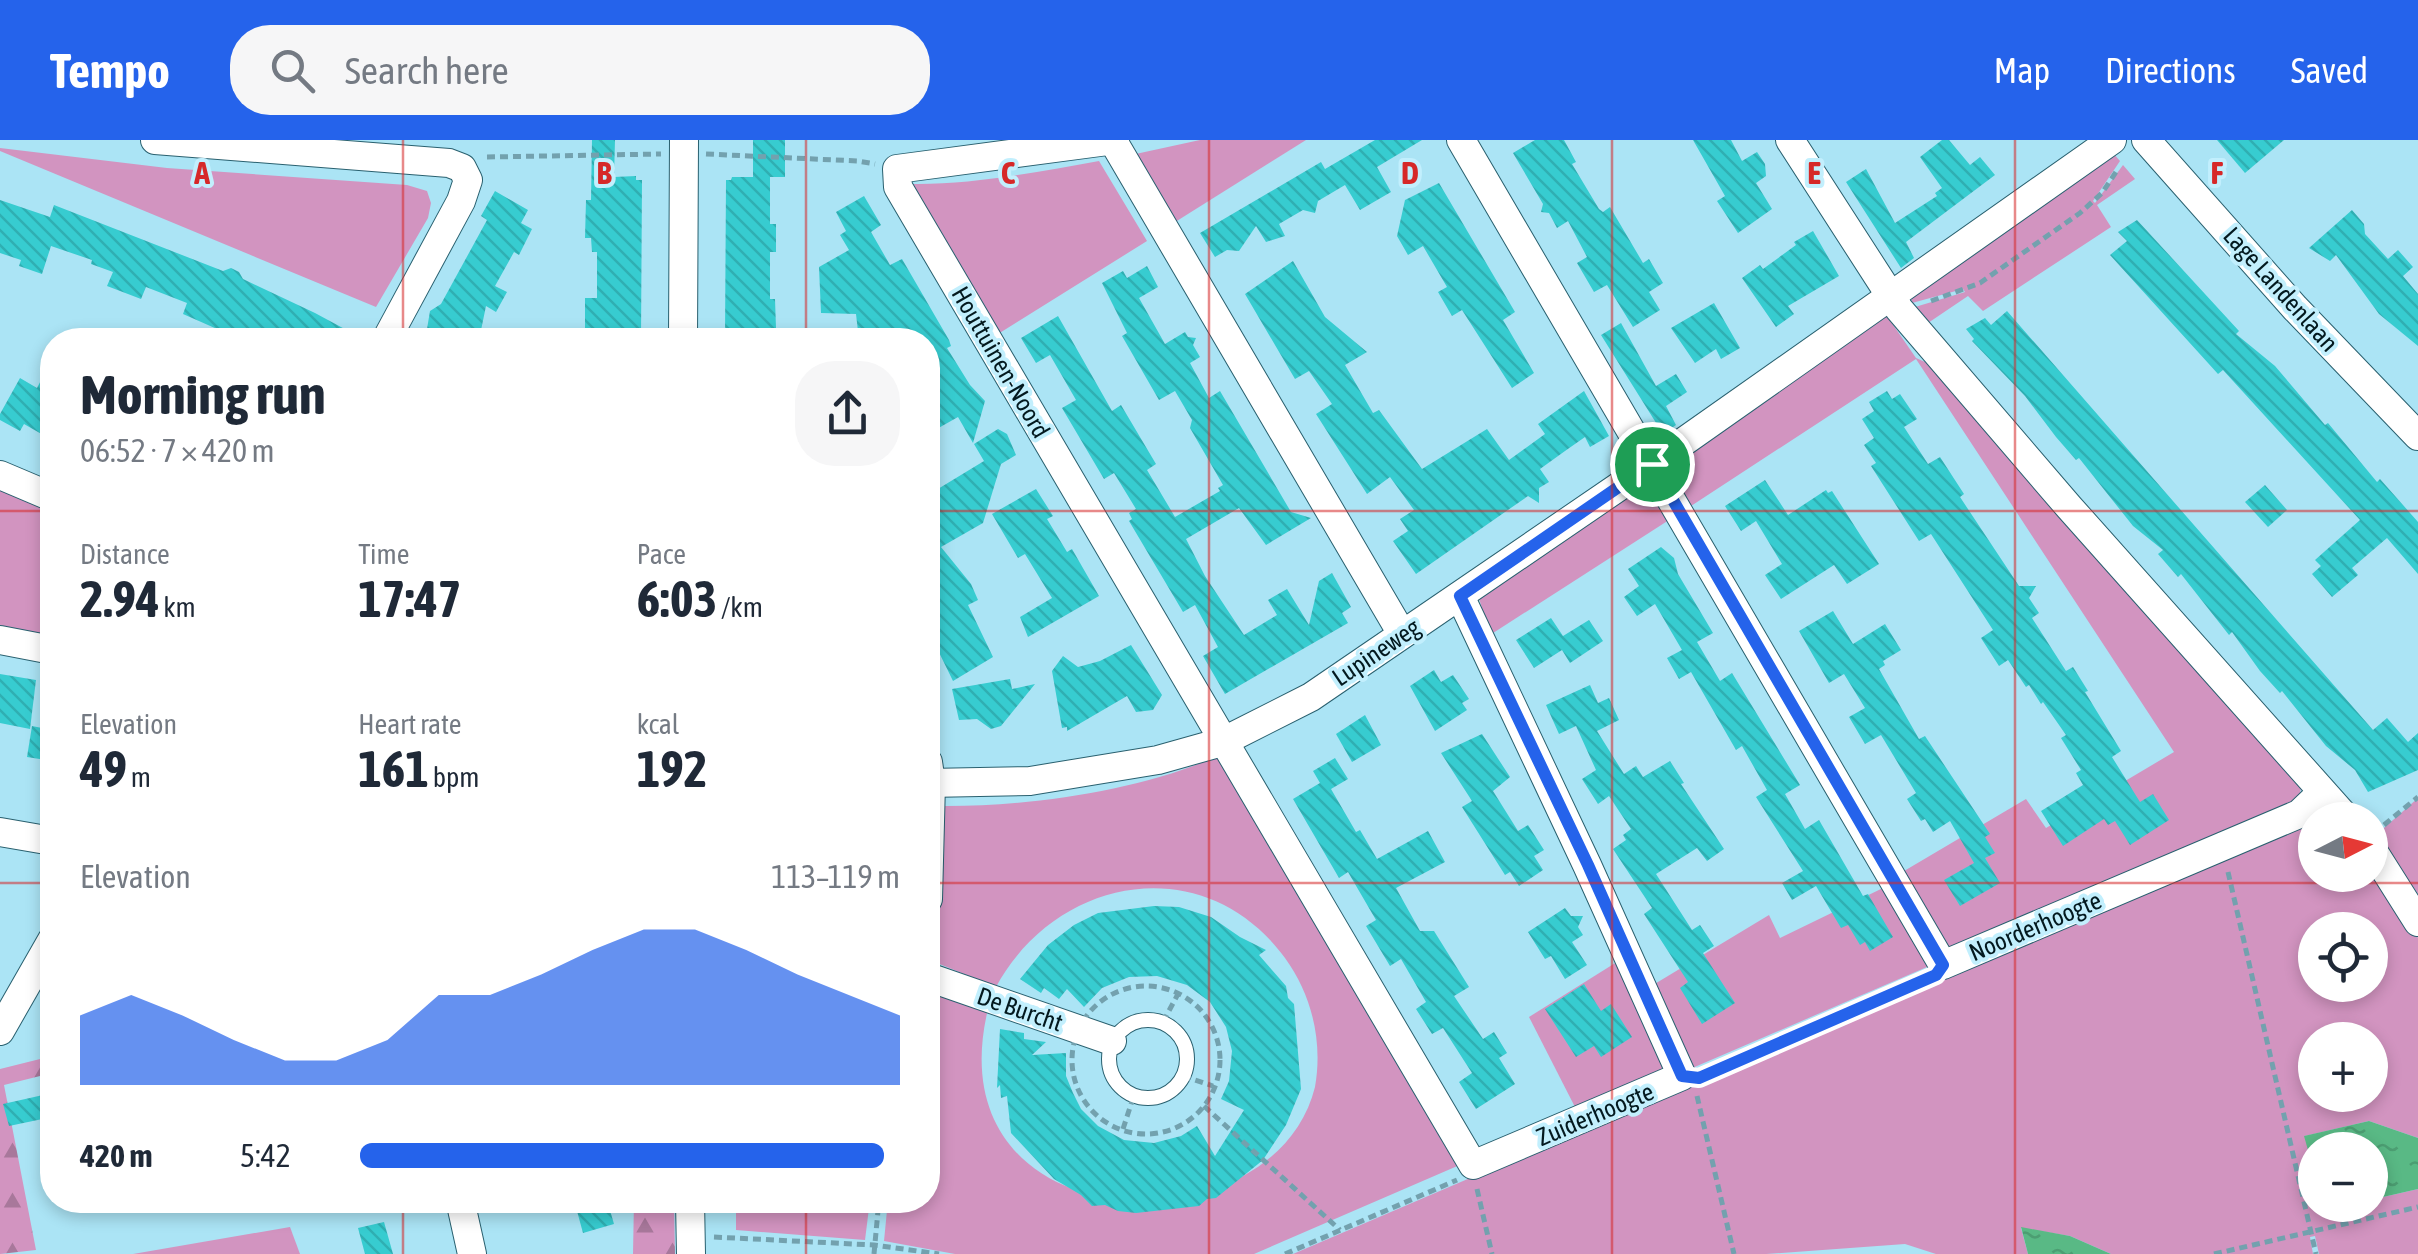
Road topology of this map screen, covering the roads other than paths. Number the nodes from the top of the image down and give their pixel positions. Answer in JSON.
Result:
{"nodes":[{"id":1,"x":155,"y":140,"type":"edge"},
{"id":2,"x":1114,"y":140,"type":"edge"},
{"id":3,"x":1461,"y":140,"type":"edge"},
{"id":4,"x":1790,"y":140,"type":"edge"},
{"id":5,"x":2146,"y":140,"type":"edge"},
{"id":6,"x":684,"y":147,"type":"edge"},
{"id":7,"x":2117,"y":150,"type":"edge"},
{"id":8,"x":1894,"y":302,"type":"junction"},
{"id":9,"x":392,"y":328,"type":"edge"},
{"id":10,"x":683,"y":328,"type":"edge"},
{"id":11,"x":2418,"y":436,"type":"edge"},
{"id":12,"x":1652,"y":464,"type":"junction"},
{"id":13,"x":0,"y":475,"type":"edge"},
{"id":14,"x":40,"y":490,"type":"edge"},
{"id":15,"x":1460,"y":596,"type":"junction"},
{"id":16,"x":1402,"y":634,"type":"junction"},
{"id":17,"x":0,"y":640,"type":"edge"},
{"id":18,"x":40,"y":648,"type":"edge"},
{"id":19,"x":1222,"y":742,"type":"junction"},
{"id":20,"x":940,"y":777,"type":"edge"},
{"id":21,"x":2322,"y":792,"type":"junction"},
{"id":22,"x":2331,"y":802,"type":"edge"},
{"id":23,"x":0,"y":832,"type":"edge"},
{"id":24,"x":40,"y":840,"type":"edge"},
{"id":25,"x":2388,"y":861,"type":"edge"},
{"id":26,"x":2418,"y":922,"type":"edge"},
{"id":27,"x":40,"y":961,"type":"edge"},
{"id":28,"x":940,"y":981,"type":"edge"},
{"id":29,"x":0,"y":1032,"type":"edge"},
{"id":30,"x":1112,"y":1041,"type":"junction"},
{"id":31,"x":463,"y":1213,"type":"edge"},
{"id":32,"x":690,"y":1213,"type":"edge"},
{"id":33,"x":472,"y":1254,"type":"edge"},
{"id":34,"x":691,"y":1254,"type":"edge"}],
"edges":[{"from":1,"to":9,"type":"street"},
{"from":2,"to":16,"type":"street"},
{"from":2,"to":19,"type":"street","name":"Houttuinen-Noord"},
{"from":3,"to":12,"type":"street"},
{"from":4,"to":8,"type":"street"},
{"from":5,"to":11,"type":"street","name":"Lage Landenlaan"},
{"from":6,"to":10,"type":"street"},
{"from":7,"to":8,"type":"street","name":"Lupineweg"},
{"from":8,"to":12,"type":"street","name":"Lupineweg"},
{"from":8,"to":21,"type":"street"},
{"from":12,"to":15,"type":"street","name":"Lupineweg"},
{"from":12,"to":21,"type":"street","name":"Noorderhoogte"},
{"from":13,"to":14,"type":"street"},
{"from":15,"to":16,"type":"street","name":"Lupineweg"},
{"from":15,"to":19,"type":"street","name":"Zuiderhoogte"},
{"from":16,"to":19,"type":"street","name":"Lupineweg"},
{"from":17,"to":18,"type":"street"},
{"from":19,"to":20,"type":"street","name":"Lupineweg"},
{"from":21,"to":22,"type":"street"},
{"from":23,"to":24,"type":"street"},
{"from":25,"to":26,"type":"street"},
{"from":27,"to":29,"type":"street"},
{"from":28,"to":30,"type":"street","name":"De Burcht"},
{"from":30,"to":30,"type":"lane"},
{"from":31,"to":33,"type":"street"},
{"from":32,"to":34,"type":"street"}]}
